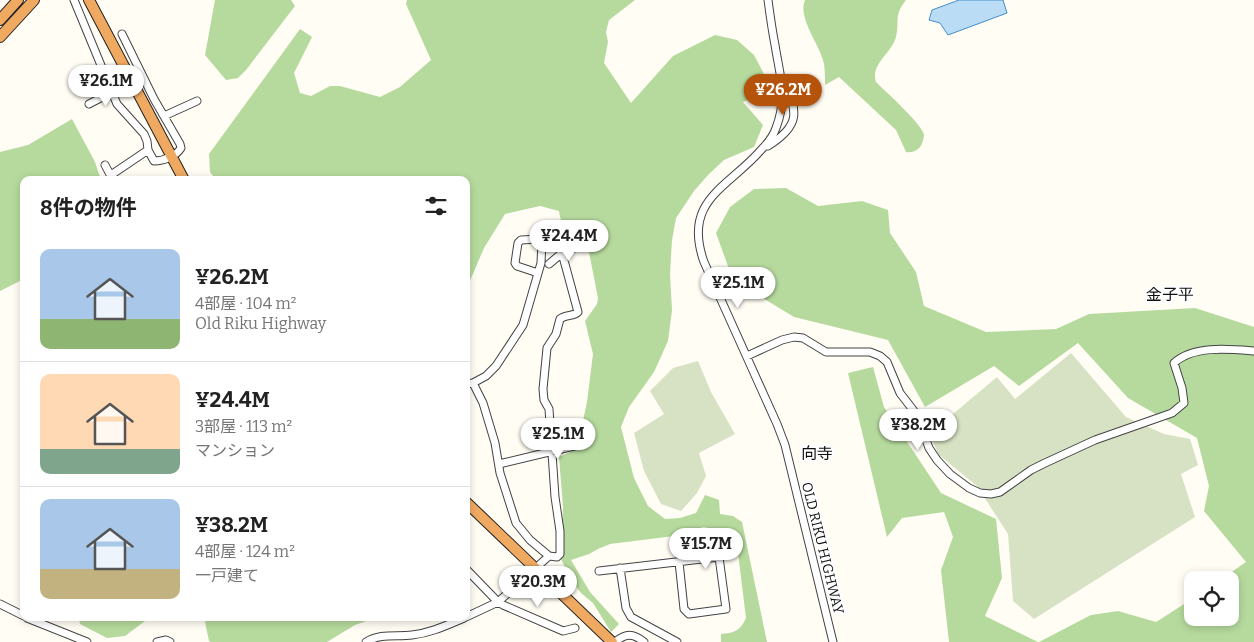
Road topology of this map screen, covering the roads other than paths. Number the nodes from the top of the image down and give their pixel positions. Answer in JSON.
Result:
{"nodes":[{"id":1,"x":18,"y":0,"type":"edge"},
{"id":2,"x":34,"y":0,"type":"edge"},
{"id":3,"x":74,"y":0,"type":"edge"},
{"id":4,"x":89,"y":0,"type":"edge"},
{"id":5,"x":768,"y":0,"type":"edge"},
{"id":6,"x":0,"y":20,"type":"edge"},
{"id":7,"x":122,"y":34,"type":"dead end"},
{"id":8,"x":0,"y":37,"type":"edge"},
{"id":9,"x":782,"y":78,"type":"junction"},
{"id":10,"x":112,"y":92,"type":"junction"},
{"id":11,"x":197,"y":101,"type":"dead end"},
{"id":12,"x":89,"y":104,"type":"dead end"},
{"id":13,"x":164,"y":116,"type":"junction"},
{"id":14,"x":762,"y":149,"type":"junction"},
{"id":15,"x":148,"y":150,"type":"junction"},
{"id":16,"x":171,"y":156,"type":"junction"},
{"id":17,"x":105,"y":164,"type":"dead end"},
{"id":18,"x":111,"y":176,"type":"edge"},
{"id":19,"x":115,"y":176,"type":"edge"},
{"id":20,"x":182,"y":176,"type":"edge"},
{"id":21,"x":581,"y":245,"type":"dead end"},
{"id":22,"x":562,"y":253,"type":"junction"},
{"id":23,"x":549,"y":264,"type":"dead end"},
{"id":24,"x":538,"y":273,"type":"junction"},
{"id":25,"x":1254,"y":351,"type":"edge"},
{"id":26,"x":747,"y":356,"type":"junction"},
{"id":27,"x":470,"y":384,"type":"edge"},
{"id":28,"x":570,"y":423,"type":"dead end"},
{"id":29,"x":552,"y":451,"type":"junction"},
{"id":30,"x":499,"y":464,"type":"junction"},
{"id":31,"x":470,"y":506,"type":"edge"},
{"id":32,"x":549,"y":556,"type":"junction"},
{"id":33,"x":679,"y":562,"type":"junction"},
{"id":34,"x":620,"y":568,"type":"junction"},
{"id":35,"x":536,"y":569,"type":"junction"},
{"id":36,"x":599,"y":570,"type":"dead end"},
{"id":37,"x":470,"y":573,"type":"edge"},
{"id":38,"x":498,"y":602,"type":"junction"},
{"id":39,"x":0,"y":604,"type":"edge"},
{"id":40,"x":20,"y":614,"type":"edge"},
{"id":41,"x":470,"y":615,"type":"edge"},
{"id":42,"x":35,"y":621,"type":"edge"},
{"id":43,"x":456,"y":621,"type":"edge"},
{"id":44,"x":576,"y":628,"type":"dead end"},
{"id":45,"x":611,"y":641,"type":"edge"},
{"id":46,"x":87,"y":642,"type":"edge"},
{"id":47,"x":156,"y":642,"type":"edge"},
{"id":48,"x":170,"y":642,"type":"edge"},
{"id":49,"x":366,"y":642,"type":"edge"},
{"id":50,"x":644,"y":642,"type":"edge"},
{"id":51,"x":677,"y":642,"type":"edge"},
{"id":52,"x":833,"y":642,"type":"edge"}],
"edges":[{"from":1,"to":6,"type":"highway"},
{"from":2,"to":8,"type":"highway"},
{"from":3,"to":10,"type":"street"},
{"from":4,"to":16,"type":"highway"},
{"from":5,"to":9,"type":"street","name":"OLD RIKU HIGHWAY"},
{"from":7,"to":13,"type":"street"},
{"from":9,"to":14,"type":"street","name":"OLD RIKU HIGHWAY"},
{"from":9,"to":14,"type":"street"},
{"from":10,"to":12,"type":"street"},
{"from":10,"to":15,"type":"street"},
{"from":11,"to":13,"type":"street"},
{"from":13,"to":16,"type":"street"},
{"from":14,"to":26,"type":"street","name":"OLD RIKU HIGHWAY"},
{"from":15,"to":16,"type":"street"},
{"from":15,"to":19,"type":"street"},
{"from":16,"to":20,"type":"highway"},
{"from":17,"to":18,"type":"street"},
{"from":21,"to":22,"type":"street"},
{"from":22,"to":23,"type":"street"},
{"from":22,"to":29,"type":"street"},
{"from":24,"to":24,"type":"street"},
{"from":24,"to":27,"type":"street"},
{"from":25,"to":26,"type":"street"},
{"from":26,"to":52,"type":"street","name":"OLD RIKU HIGHWAY"},
{"from":27,"to":30,"type":"street"},
{"from":28,"to":29,"type":"street"},
{"from":29,"to":30,"type":"street"},
{"from":29,"to":32,"type":"street"},
{"from":30,"to":32,"type":"street"},
{"from":31,"to":35,"type":"highway"},
{"from":32,"to":35,"type":"street"},
{"from":33,"to":33,"type":"street"},
{"from":33,"to":34,"type":"street"},
{"from":34,"to":36,"type":"street"},
{"from":34,"to":51,"type":"street"},
{"from":35,"to":38,"type":"street"},
{"from":35,"to":45,"type":"highway"},
{"from":37,"to":38,"type":"street"},
{"from":38,"to":41,"type":"street"},
{"from":38,"to":44,"type":"street"},
{"from":39,"to":40,"type":"street"},
{"from":42,"to":46,"type":"street"},
{"from":43,"to":49,"type":"street"},
{"from":45,"to":50,"type":"street"},
{"from":47,"to":48,"type":"street"}]}
